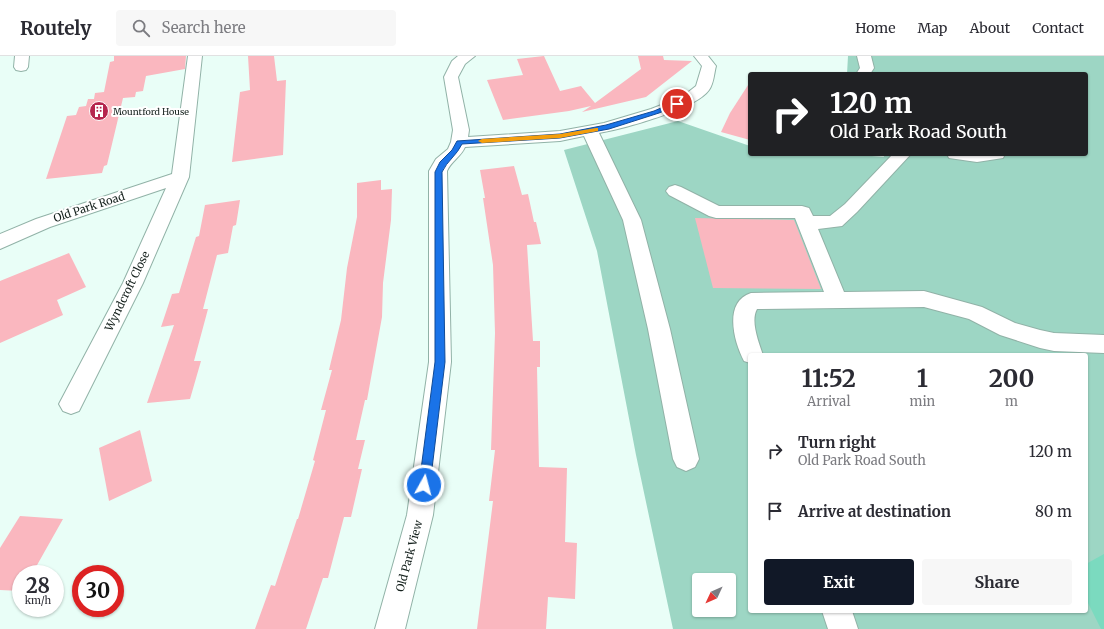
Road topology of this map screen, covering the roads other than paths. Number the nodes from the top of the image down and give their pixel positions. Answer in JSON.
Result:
{"nodes":[{"id":1,"x":195,"y":56,"type":"edge"},
{"id":2,"x":700,"y":56,"type":"edge"},
{"id":3,"x":864,"y":56,"type":"edge"},
{"id":4,"x":464,"y":59,"type":"edge"},
{"id":5,"x":864,"y":72,"type":"edge"},
{"id":6,"x":590,"y":131,"type":"junction"},
{"id":7,"x":459,"y":142,"type":"junction"},
{"id":8,"x":898,"y":156,"type":"edge"},
{"id":9,"x":970,"y":156,"type":"edge"},
{"id":10,"x":984,"y":156,"type":"edge"},
{"id":11,"x":180,"y":177,"type":"junction"},
{"id":12,"x":675,"y":191,"type":"dead end"},
{"id":13,"x":806,"y":223,"type":"junction"},
{"id":14,"x":0,"y":242,"type":"edge"},
{"id":15,"x":837,"y":300,"type":"junction"},
{"id":16,"x":1104,"y":344,"type":"edge"},
{"id":17,"x":751,"y":353,"type":"edge"},
{"id":18,"x":71,"y":404,"type":"dead end"},
{"id":19,"x":686,"y":459,"type":"dead end"},
{"id":20,"x":838,"y":613,"type":"edge"},
{"id":21,"x":390,"y":629,"type":"edge"},
{"id":22,"x":843,"y":629,"type":"edge"}],
"edges":[{"from":1,"to":11,"type":"street","name":"Wyndcroft Close"},
{"from":2,"to":6,"type":"street"},
{"from":3,"to":5,"type":"street"},
{"from":4,"to":7,"type":"street"},
{"from":6,"to":7,"type":"street"},
{"from":6,"to":19,"type":"street"},
{"from":7,"to":21,"type":"street","name":"Old Park View"},
{"from":8,"to":13,"type":"street"},
{"from":9,"to":10,"type":"street"},
{"from":11,"to":14,"type":"street","name":"Old Park Road"},
{"from":11,"to":18,"type":"street","name":"Wyndcroft Close"},
{"from":12,"to":13,"type":"street"},
{"from":13,"to":15,"type":"street"},
{"from":15,"to":16,"type":"street"},
{"from":15,"to":17,"type":"street"},
{"from":20,"to":22,"type":"street"}]}
